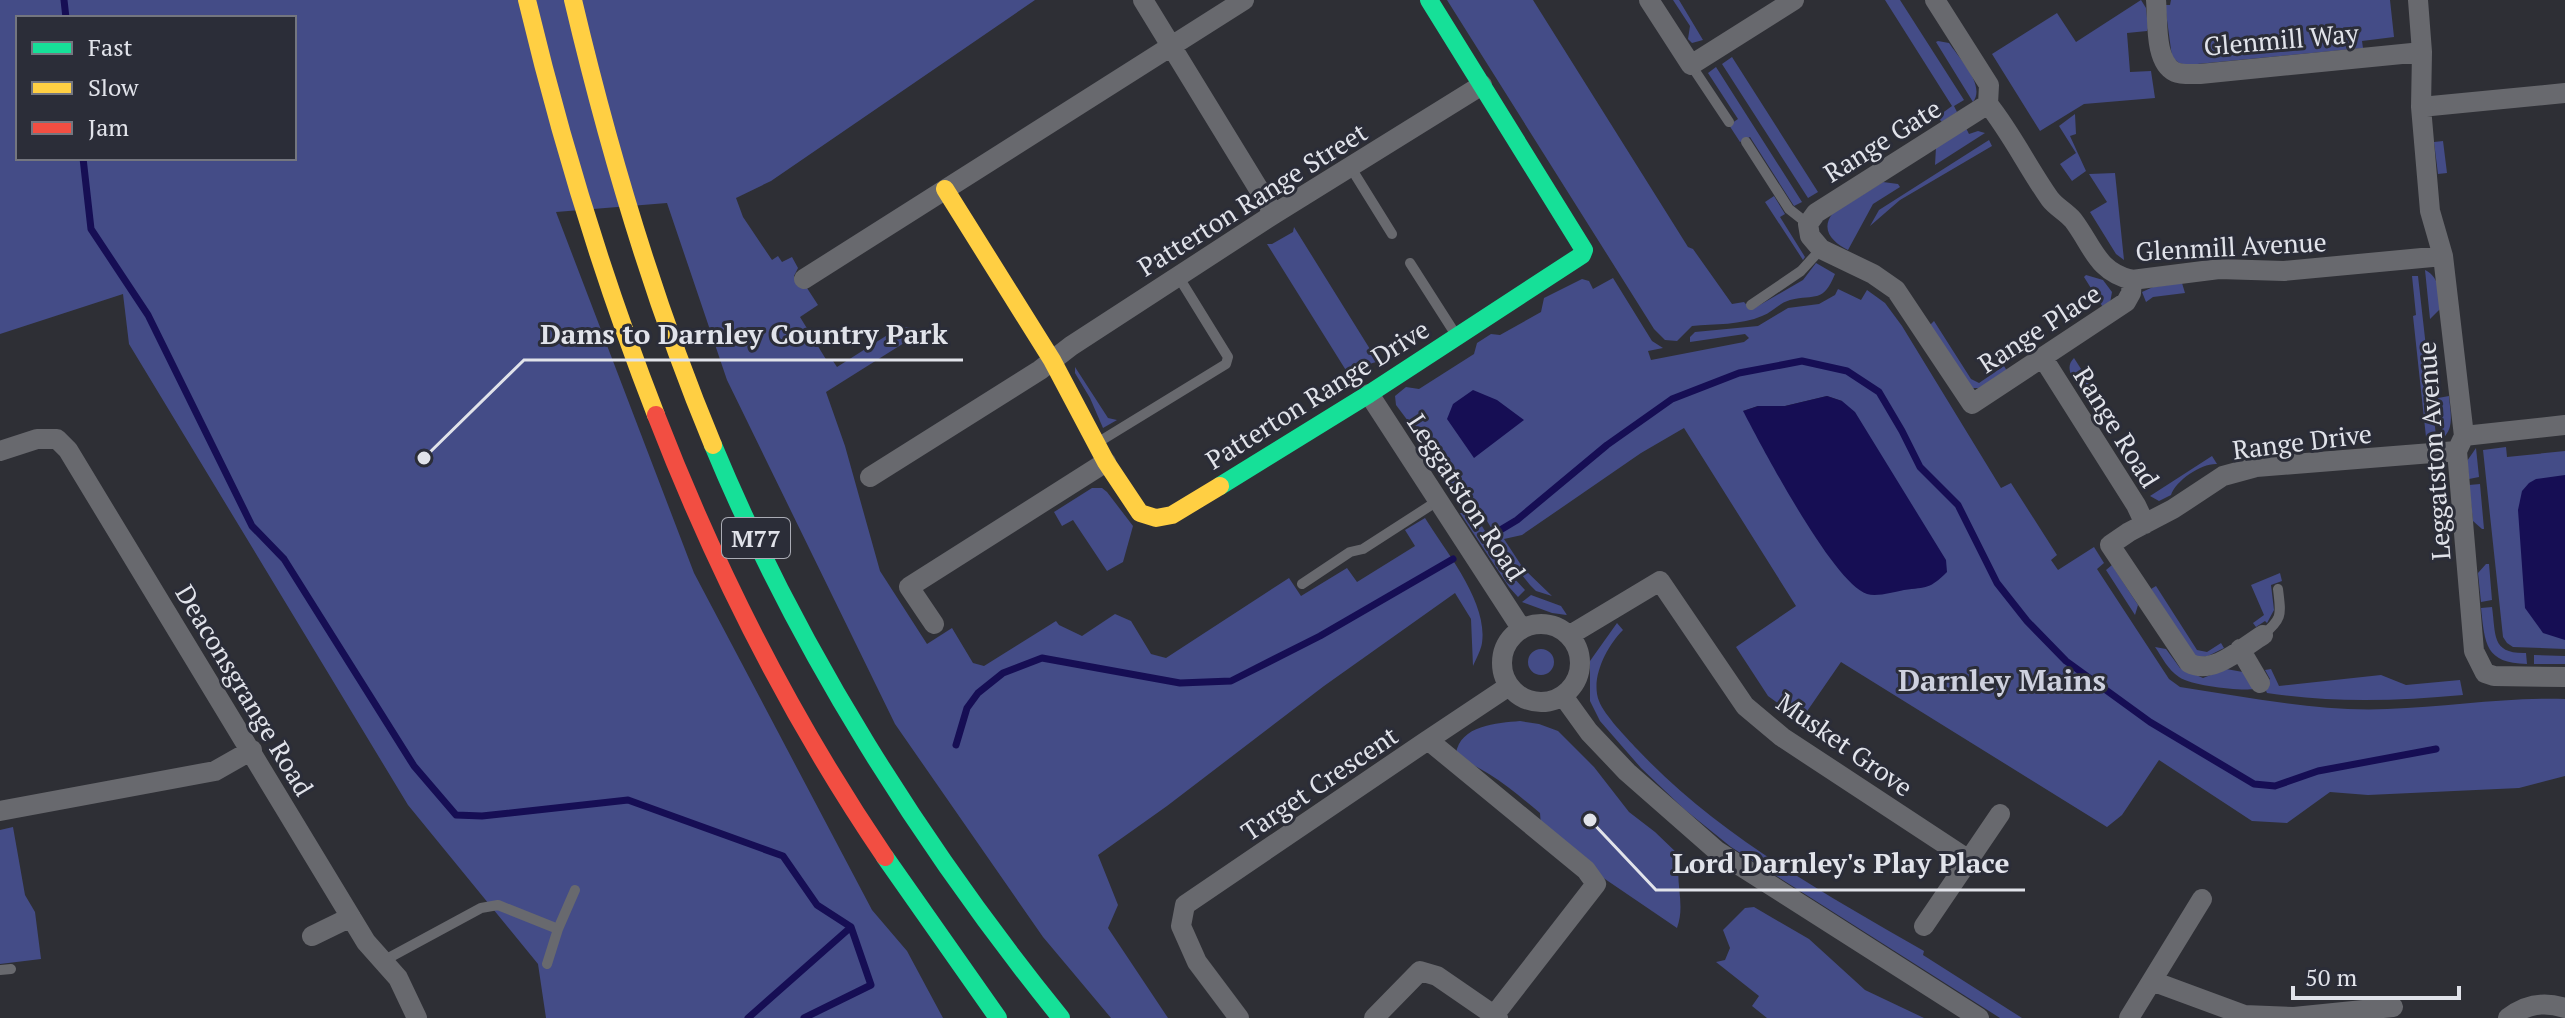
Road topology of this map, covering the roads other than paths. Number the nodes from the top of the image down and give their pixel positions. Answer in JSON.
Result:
{"nodes":[{"id":1,"x":527,"y":0,"type":"edge"},
{"id":2,"x":573,"y":0,"type":"edge"},
{"id":3,"x":1143,"y":0,"type":"edge"},
{"id":4,"x":1244,"y":0,"type":"edge"},
{"id":5,"x":1429,"y":0,"type":"edge"},
{"id":6,"x":1649,"y":0,"type":"edge"},
{"id":7,"x":1794,"y":0,"type":"edge"},
{"id":8,"x":1935,"y":0,"type":"edge"},
{"id":9,"x":2156,"y":0,"type":"edge"},
{"id":10,"x":2418,"y":0,"type":"edge"},
{"id":11,"x":1171,"y":45,"type":"junction"},
{"id":12,"x":2422,"y":52,"type":"junction"},
{"id":13,"x":1691,"y":65,"type":"junction"},
{"id":14,"x":1482,"y":85,"type":"junction"},
{"id":15,"x":2565,"y":93,"type":"edge"},
{"id":16,"x":1988,"y":104,"type":"junction"},
{"id":17,"x":2421,"y":107,"type":"junction"},
{"id":18,"x":1729,"y":122,"type":"dead end"},
{"id":19,"x":1746,"y":142,"type":"dead end"},
{"id":20,"x":1351,"y":168,"type":"junction"},
{"id":21,"x":945,"y":189,"type":"junction"},
{"id":22,"x":1274,"y":214,"type":"junction"},
{"id":23,"x":1808,"y":224,"type":"junction"},
{"id":24,"x":1392,"y":234,"type":"dead end"},
{"id":25,"x":1821,"y":249,"type":"junction"},
{"id":26,"x":2443,"y":256,"type":"junction"},
{"id":27,"x":1410,"y":263,"type":"dead end"},
{"id":28,"x":1178,"y":276,"type":"junction"},
{"id":29,"x":804,"y":279,"type":"dead end"},
{"id":30,"x":2132,"y":280,"type":"junction"},
{"id":31,"x":1751,"y":305,"type":"dead end"},
{"id":32,"x":1457,"y":338,"type":"junction"},
{"id":33,"x":2043,"y":358,"type":"junction"},
{"id":34,"x":1052,"y":360,"type":"junction"},
{"id":35,"x":1369,"y":394,"type":"junction"},
{"id":36,"x":2565,"y":425,"type":"edge"},
{"id":37,"x":2461,"y":444,"type":"junction"},
{"id":38,"x":0,"y":451,"type":"edge"},
{"id":39,"x":1101,"y":453,"type":"junction"},
{"id":40,"x":870,"y":477,"type":"dead end"},
{"id":41,"x":1439,"y":500,"type":"junction"},
{"id":42,"x":2145,"y":524,"type":"junction"},
{"id":43,"x":1302,"y":584,"type":"dead end"},
{"id":44,"x":2278,"y":589,"type":"dead end"},
{"id":45,"x":934,"y":624,"type":"dead end"},
{"id":46,"x":1521,"y":628,"type":"junction"},
{"id":47,"x":1570,"y":635,"type":"junction"},
{"id":48,"x":2263,"y":635,"type":"joint"},
{"id":49,"x":2240,"y":649,"type":"junction"},
{"id":50,"x":2565,"y":677,"type":"edge"},
{"id":51,"x":2260,"y":683,"type":"dead end"},
{"id":52,"x":1509,"y":686,"type":"junction"},
{"id":53,"x":1563,"y":696,"type":"junction"},
{"id":54,"x":1428,"y":740,"type":"junction"},
{"id":55,"x":252,"y":750,"type":"junction"},
{"id":56,"x":0,"y":811,"type":"edge"},
{"id":57,"x":2000,"y":814,"type":"dead end"},
{"id":58,"x":1969,"y":860,"type":"junction"},
{"id":59,"x":575,"y":890,"type":"dead end"},
{"id":60,"x":2202,"y":899,"type":"dead end"},
{"id":61,"x":351,"y":917,"type":"junction"},
{"id":62,"x":1924,"y":926,"type":"dead end"},
{"id":63,"x":558,"y":929,"type":"junction"},
{"id":64,"x":312,"y":936,"type":"dead end"},
{"id":65,"x":383,"y":961,"type":"junction"},
{"id":66,"x":547,"y":964,"type":"dead end"},
{"id":67,"x":2152,"y":981,"type":"junction"},
{"id":68,"x":2393,"y":1007,"type":"dead end"},
{"id":69,"x":2565,"y":1008,"type":"edge"},
{"id":70,"x":1495,"y":1017,"type":"edge"},
{"id":71,"x":417,"y":1018,"type":"edge"},
{"id":72,"x":998,"y":1018,"type":"edge"},
{"id":73,"x":1061,"y":1018,"type":"edge"},
{"id":74,"x":1239,"y":1018,"type":"edge"},
{"id":75,"x":1374,"y":1018,"type":"edge"},
{"id":76,"x":1979,"y":1018,"type":"edge"},
{"id":77,"x":2129,"y":1018,"type":"edge"},
{"id":78,"x":2508,"y":1018,"type":"edge"}],
"edges":[{"from":1,"to":72,"type":"main road","number":"M77"},
{"from":2,"to":73,"type":"main road","number":"M77"},
{"from":3,"to":11,"type":"street"},
{"from":4,"to":11,"type":"street"},
{"from":5,"to":14,"type":"main road","name":"Patterton Range Drive"},
{"from":6,"to":13,"type":"street"},
{"from":7,"to":13,"type":"street"},
{"from":8,"to":16,"type":"street","name":"Glenmill Avenue"},
{"from":9,"to":12,"type":"street","name":"Glenmill Way"},
{"from":10,"to":12,"type":"street","name":"Leggatston Avenue"},
{"from":11,"to":21,"type":"street"},
{"from":11,"to":22,"type":"street"},
{"from":12,"to":17,"type":"street","name":"Leggatston Avenue"},
{"from":13,"to":18,"type":"lane"},
{"from":14,"to":20,"type":"street","name":"Patterton Range Street"},
{"from":14,"to":32,"type":"main road","name":"Patterton Range Drive"},
{"from":15,"to":17,"type":"street"},
{"from":16,"to":23,"type":"street","name":"Range Gate"},
{"from":16,"to":30,"type":"street","name":"Glenmill Avenue"},
{"from":17,"to":26,"type":"street","name":"Leggatston Avenue"},
{"from":19,"to":23,"type":"lane"},
{"from":20,"to":22,"type":"street","name":"Patterton Range Street"},
{"from":20,"to":24,"type":"lane"},
{"from":21,"to":29,"type":"street"},
{"from":21,"to":34,"type":"main road","name":"Patterton Range Drive"},
{"from":22,"to":28,"type":"street","name":"Patterton Range Street"},
{"from":23,"to":25,"type":"street"},
{"from":25,"to":31,"type":"lane"},
{"from":25,"to":33,"type":"street","name":"Range Place"},
{"from":26,"to":30,"type":"street","name":"Glenmill Avenue"},
{"from":26,"to":37,"type":"street","name":"Leggatston Avenue"},
{"from":27,"to":32,"type":"lane"},
{"from":28,"to":34,"type":"street","name":"Patterton Range Street"},
{"from":28,"to":39,"type":"lane"},
{"from":30,"to":33,"type":"street","name":"Range Place"},
{"from":32,"to":35,"type":"main road","name":"Patterton Range Drive"},
{"from":33,"to":42,"type":"street","name":"Range Road"},
{"from":34,"to":39,"type":"main road","name":"Patterton Range Drive"},
{"from":34,"to":40,"type":"street","name":"Patterton Range Street"},
{"from":35,"to":39,"type":"main road","name":"Patterton Range Drive"},
{"from":35,"to":41,"type":"street","name":"Leggatston Road"},
{"from":36,"to":37,"type":"street","name":"Range Drive"},
{"from":37,"to":42,"type":"street","name":"Range Drive"},
{"from":37,"to":50,"type":"street","name":"Leggatston Avenue"},
{"from":38,"to":55,"type":"street","name":"Deaconsgrange Road"},
{"from":39,"to":45,"type":"street"},
{"from":41,"to":43,"type":"lane"},
{"from":41,"to":46,"type":"street","name":"Leggatston Road"},
{"from":42,"to":49,"type":"street","name":"Range Drive"},
{"from":44,"to":48,"type":"lane"},
{"from":46,"to":47,"type":"street"},
{"from":46,"to":52,"type":"street"},
{"from":47,"to":53,"type":"street"},
{"from":47,"to":58,"type":"street","name":"Musket Grove"},
{"from":48,"to":49,"type":"street","name":"Range Drive"},
{"from":49,"to":51,"type":"street"},
{"from":52,"to":53,"type":"street"},
{"from":52,"to":54,"type":"street"},
{"from":53,"to":76,"type":"street"},
{"from":54,"to":70,"type":"street","name":"Target Crescent"},
{"from":54,"to":74,"type":"street","name":"Target Crescent"},
{"from":55,"to":56,"type":"street"},
{"from":55,"to":61,"type":"street","name":"Deaconsgrange Road"},
{"from":57,"to":58,"type":"street"},
{"from":58,"to":62,"type":"street"},
{"from":59,"to":63,"type":"lane"},
{"from":60,"to":67,"type":"street"},
{"from":61,"to":64,"type":"street"},
{"from":61,"to":65,"type":"street","name":"Deaconsgrange Road"},
{"from":63,"to":65,"type":"lane"},
{"from":63,"to":66,"type":"lane"},
{"from":65,"to":71,"type":"street","name":"Deaconsgrange Road"},
{"from":67,"to":68,"type":"street"},
{"from":67,"to":77,"type":"street"},
{"from":69,"to":78,"type":"street"},
{"from":70,"to":75,"type":"street","name":"Target Crescent"}]}
